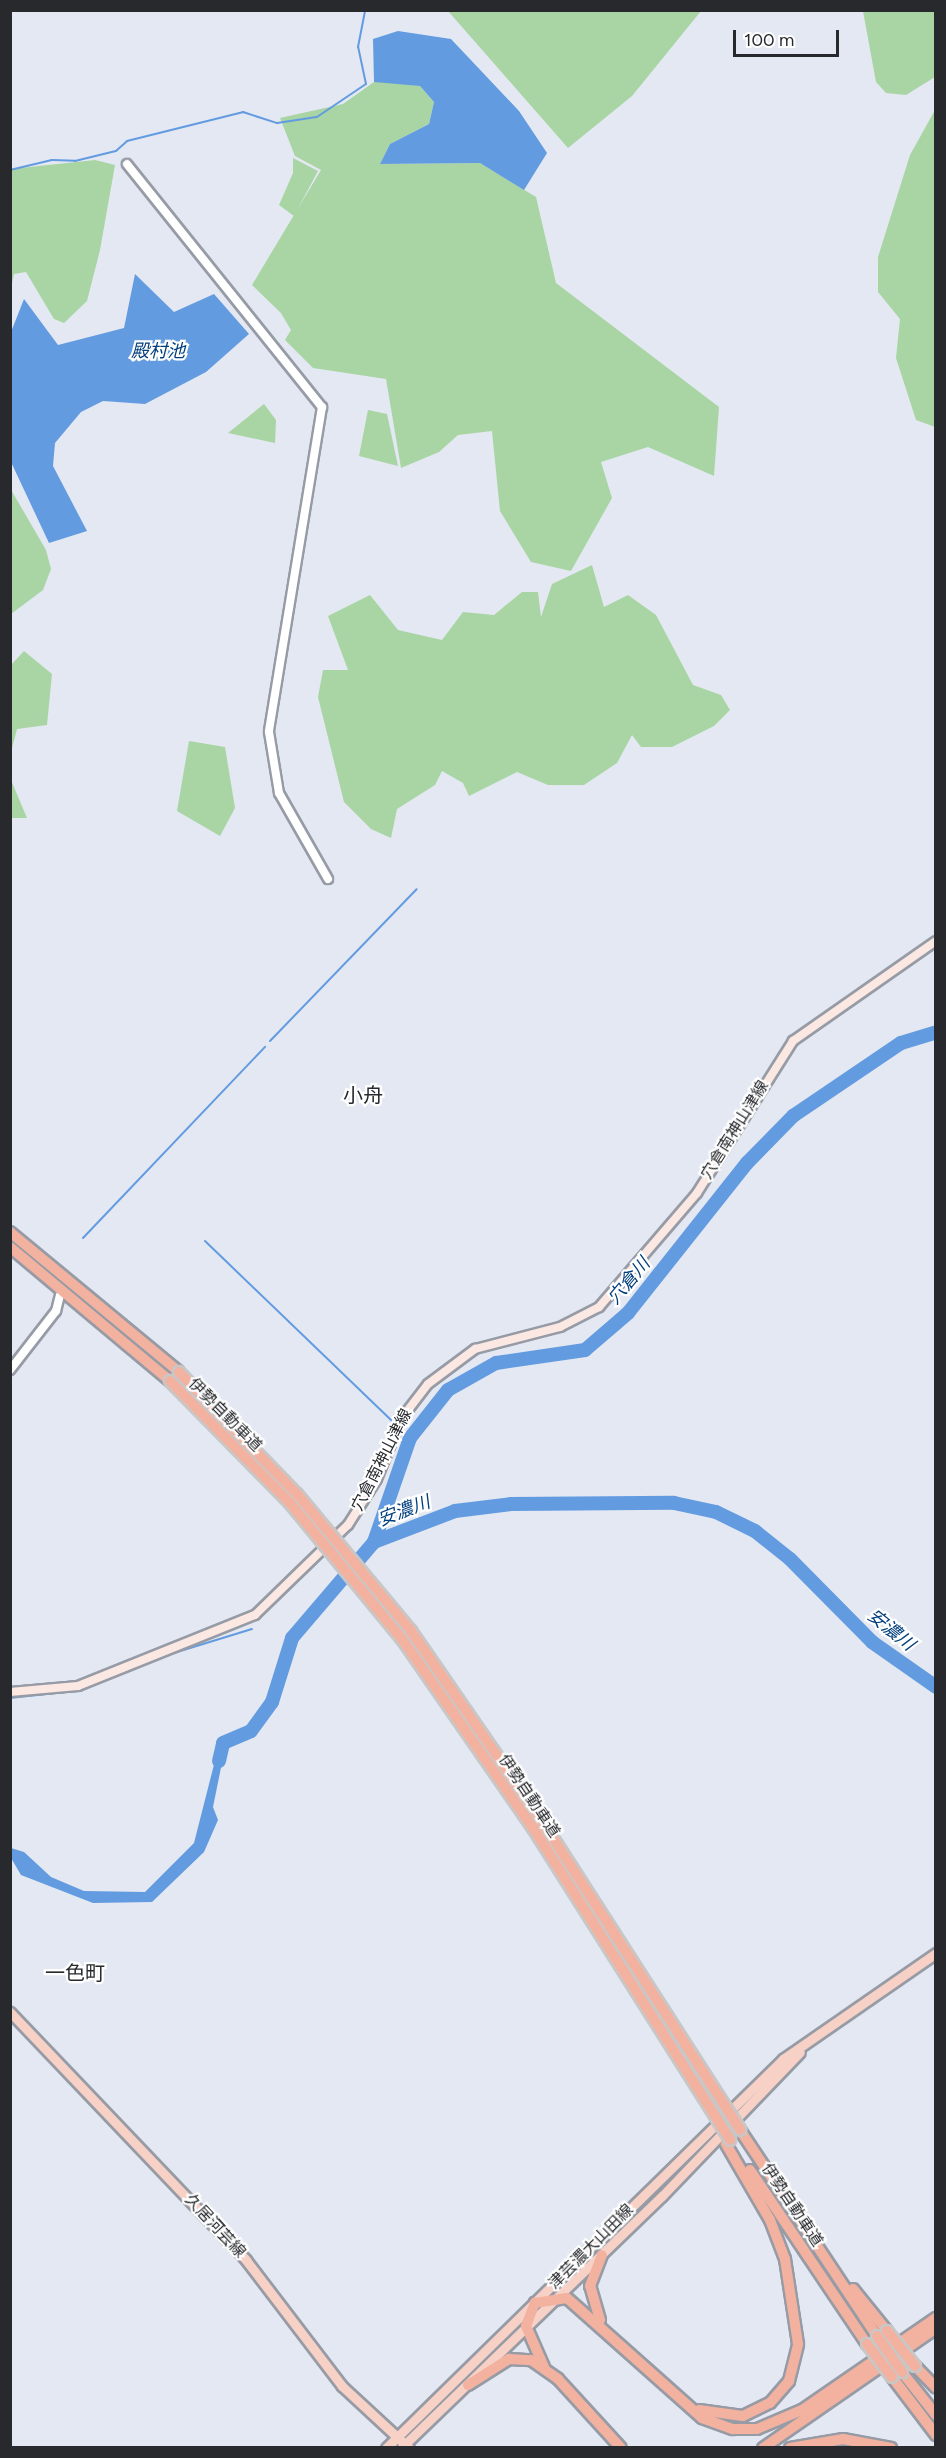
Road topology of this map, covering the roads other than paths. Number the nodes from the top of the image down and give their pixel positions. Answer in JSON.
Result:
{"nodes":[{"id":1,"x":127,"y":164,"type":"dead end"},
{"id":2,"x":328,"y":879,"type":"dead end"},
{"id":3,"x":936,"y":940,"type":"edge"},
{"id":4,"x":10,"y":1232,"type":"edge"},
{"id":5,"x":10,"y":1247,"type":"edge"},
{"id":6,"x":60,"y":1295,"type":"dead end"},
{"id":7,"x":10,"y":1371,"type":"edge"},
{"id":8,"x":10,"y":1692,"type":"edge"},
{"id":9,"x":936,"y":1953,"type":"edge"},
{"id":10,"x":10,"y":2012,"type":"edge"},
{"id":11,"x":800,"y":2052,"type":"junction"},
{"id":12,"x":728,"y":2142,"type":"junction"},
{"id":13,"x":602,"y":2255,"type":"junction"},
{"id":14,"x":556,"y":2297,"type":"junction"},
{"id":15,"x":535,"y":2303,"type":"junction"},
{"id":16,"x":936,"y":2318,"type":"edge"},
{"id":17,"x":601,"y":2323,"type":"junction"},
{"id":18,"x":526,"y":2326,"type":"junction"},
{"id":19,"x":936,"y":2328,"type":"edge"},
{"id":20,"x":882,"y":2334,"type":"junction"},
{"id":21,"x":544,"y":2367,"type":"junction"},
{"id":22,"x":468,"y":2385,"type":"junction"},
{"id":23,"x":936,"y":2388,"type":"edge"},
{"id":24,"x":688,"y":2406,"type":"junction"},
{"id":25,"x":936,"y":2415,"type":"edge"},
{"id":26,"x":936,"y":2435,"type":"edge"},
{"id":27,"x":396,"y":2438,"type":"junction"},
{"id":28,"x":405,"y":2446,"type":"edge"},
{"id":29,"x":386,"y":2448,"type":"edge"},
{"id":30,"x":621,"y":2448,"type":"edge"},
{"id":31,"x":763,"y":2448,"type":"edge"},
{"id":32,"x":790,"y":2448,"type":"edge"},
{"id":33,"x":891,"y":2448,"type":"edge"}],
"edges":[{"from":1,"to":2,"type":"street"},
{"from":3,"to":8,"type":"main road","name":"穴倉南神山津線"},
{"from":4,"to":20,"type":"highway","name":"伊勢自動車道","bridge":true},
{"from":5,"to":12,"type":"highway","name":"伊勢自動車道","bridge":true},
{"from":6,"to":7,"type":"street"},
{"from":9,"to":11,"type":"main road","name":"津芸濃大山田線"},
{"from":10,"to":27,"type":"main road","name":"久居河芸線"},
{"from":11,"to":13,"type":"main road","name":"津芸濃大山田線"},
{"from":11,"to":15,"type":"main road","name":"津芸濃大山田線"},
{"from":12,"to":24,"type":"highway"},
{"from":12,"to":26,"type":"highway","name":"伊勢自動車道","bridge":true},
{"from":13,"to":14,"type":"main road","name":"津芸濃大山田線"},
{"from":13,"to":17,"type":"highway"},
{"from":14,"to":15,"type":"highway"},
{"from":14,"to":17,"type":"highway"},
{"from":14,"to":18,"type":"main road","name":"津芸濃大山田線"},
{"from":15,"to":18,"type":"highway"},
{"from":15,"to":27,"type":"main road","name":"津芸濃大山田線"},
{"from":16,"to":24,"type":"highway"},
{"from":17,"to":24,"type":"highway"},
{"from":18,"to":21,"type":"highway"},
{"from":18,"to":22,"type":"main road","name":"津芸濃大山田線"},
{"from":19,"to":31,"type":"highway"},
{"from":20,"to":23,"type":"highway","bridge":true},
{"from":20,"to":25,"type":"highway","bridge":true},
{"from":21,"to":22,"type":"highway"},
{"from":21,"to":30,"type":"highway"},
{"from":22,"to":28,"type":"main road","name":"津芸濃大山田線"},
{"from":27,"to":28,"type":"main road","name":"久居河芸線"},
{"from":27,"to":29,"type":"main road","name":"津芸濃大山田線"},
{"from":32,"to":33,"type":"highway"}]}
